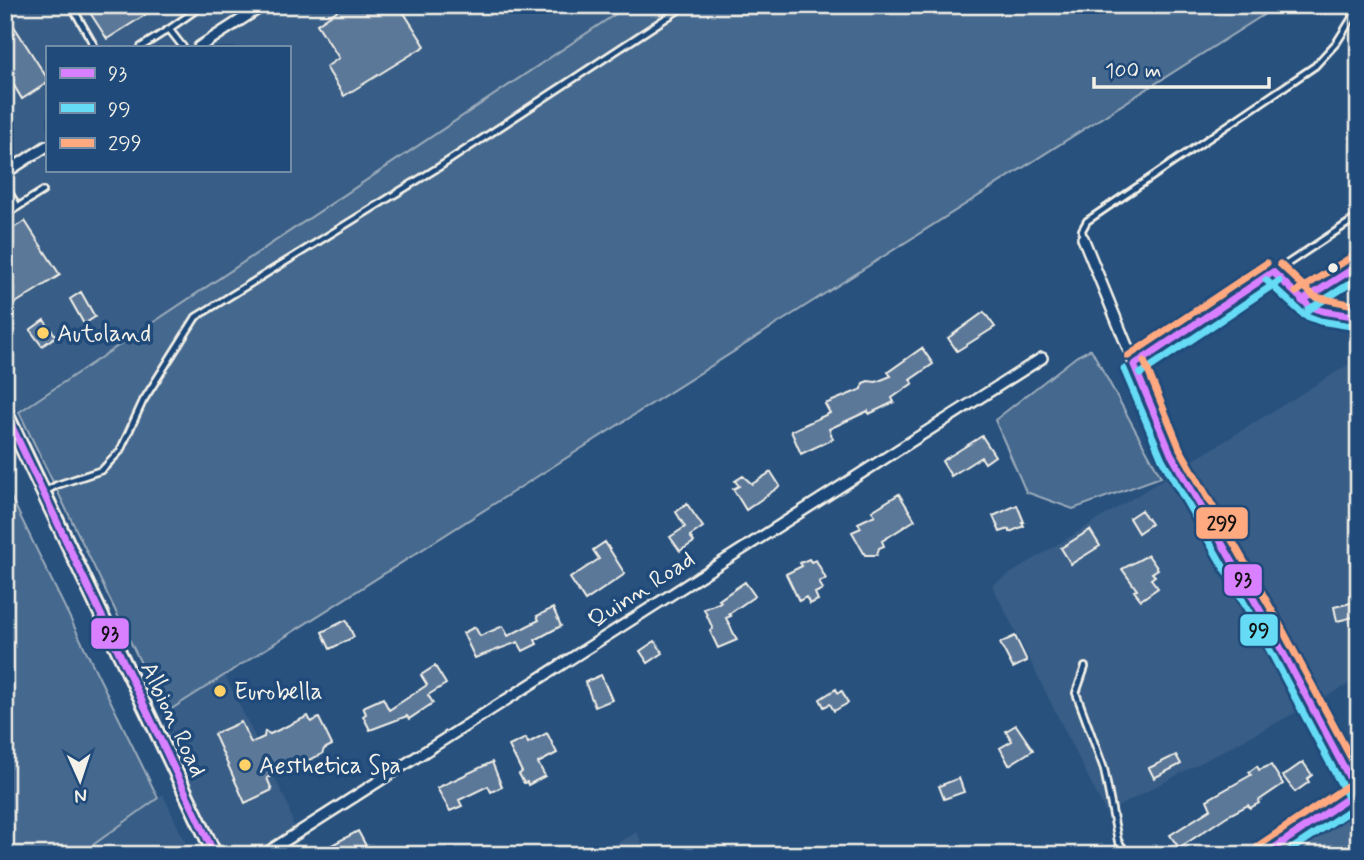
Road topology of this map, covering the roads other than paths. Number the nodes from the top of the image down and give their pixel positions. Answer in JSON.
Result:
{"nodes":[{"id":1,"x":71,"y":5,"type":"edge"},
{"id":2,"x":197,"y":5,"type":"edge"},
{"id":3,"x":264,"y":5,"type":"edge"},
{"id":4,"x":687,"y":5,"type":"edge"},
{"id":5,"x":1359,"y":7,"type":"edge"},
{"id":6,"x":169,"y":29,"type":"junction"},
{"id":7,"x":93,"y":46,"type":"edge"},
{"id":8,"x":143,"y":46,"type":"edge"},
{"id":9,"x":182,"y":46,"type":"edge"},
{"id":10,"x":201,"y":46,"type":"edge"},
{"id":11,"x":46,"y":147,"type":"edge"},
{"id":12,"x":5,"y":173,"type":"edge"},
{"id":13,"x":5,"y":187,"type":"edge"},
{"id":14,"x":43,"y":191,"type":"dead end"},
{"id":15,"x":18,"y":207,"type":"junction"},
{"id":16,"x":5,"y":215,"type":"edge"},
{"id":17,"x":1359,"y":216,"type":"edge"},
{"id":18,"x":1083,"y":238,"type":"joint"},
{"id":19,"x":1359,"y":265,"type":"edge"},
{"id":20,"x":1273,"y":272,"type":"junction"},
{"id":21,"x":1302,"y":301,"type":"junction"},
{"id":22,"x":1359,"y":317,"type":"edge"},
{"id":23,"x":1042,"y":358,"type":"dead end"},
{"id":24,"x":1134,"y":365,"type":"junction"},
{"id":25,"x":5,"y":411,"type":"edge"},
{"id":26,"x":44,"y":493,"type":"junction"},
{"id":27,"x":1085,"y":667,"type":"dead end"},
{"id":28,"x":1358,"y":792,"type":"edge"},
{"id":29,"x":215,"y":855,"type":"edge"},
{"id":30,"x":263,"y":855,"type":"edge"},
{"id":31,"x":1128,"y":855,"type":"edge"},
{"id":32,"x":1264,"y":855,"type":"edge"}],
"edges":[{"from":1,"to":7,"type":"lane"},
{"from":2,"to":6,"type":"lane"},
{"from":3,"to":10,"type":"street"},
{"from":4,"to":26,"type":"lane"},
{"from":5,"to":18,"type":"lane"},
{"from":6,"to":8,"type":"lane"},
{"from":6,"to":9,"type":"lane"},
{"from":11,"to":12,"type":"street"},
{"from":13,"to":15,"type":"lane"},
{"from":14,"to":15,"type":"lane"},
{"from":15,"to":16,"type":"lane"},
{"from":17,"to":20,"type":"lane"},
{"from":18,"to":24,"type":"street"},
{"from":19,"to":21,"type":"lane"},
{"from":20,"to":21,"type":"lane"},
{"from":20,"to":24,"type":"lane"},
{"from":21,"to":22,"type":"lane"},
{"from":23,"to":30,"type":"street","name":"Quinn Road"},
{"from":24,"to":28,"type":"street"},
{"from":25,"to":26,"type":"main road","name":"Albion Road"},
{"from":26,"to":29,"type":"main road","name":"Albion Road"},
{"from":27,"to":31,"type":"lane"},
{"from":28,"to":32,"type":"main road"}]}
